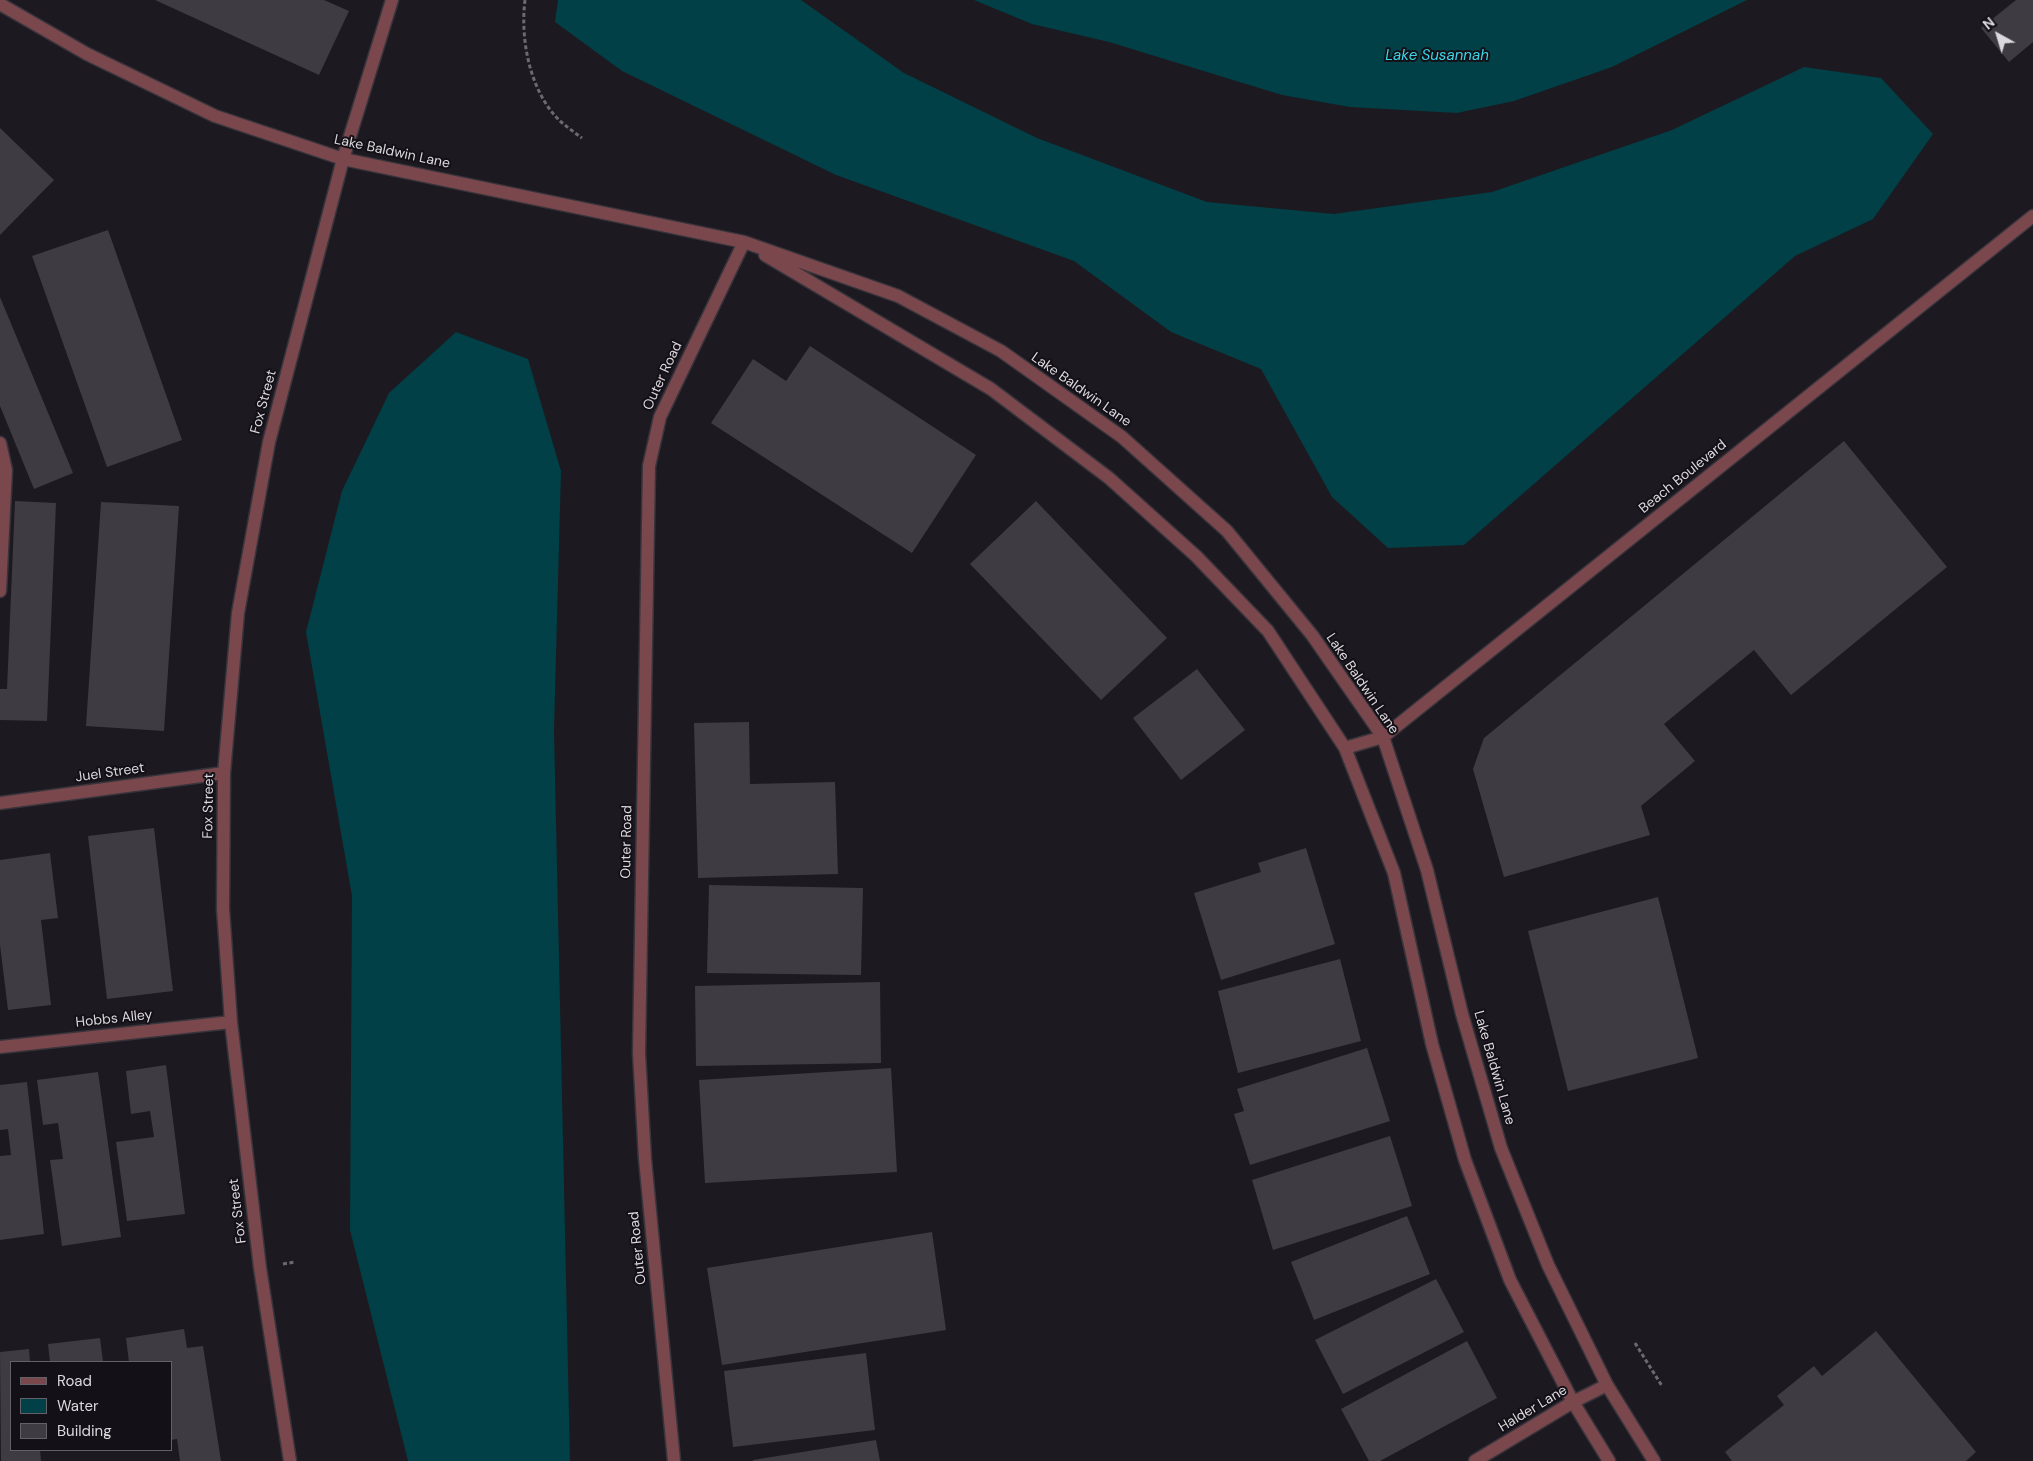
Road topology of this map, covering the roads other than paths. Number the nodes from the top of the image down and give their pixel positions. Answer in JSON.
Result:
{"nodes":[{"id":1,"x":392,"y":0,"type":"edge"},
{"id":2,"x":0,"y":4,"type":"edge"},
{"id":3,"x":343,"y":159,"type":"junction"},
{"id":4,"x":2033,"y":216,"type":"edge"},
{"id":5,"x":744,"y":242,"type":"junction"},
{"id":6,"x":0,"y":443,"type":"edge"},
{"id":7,"x":2,"y":549,"type":"edge"},
{"id":8,"x":0,"y":591,"type":"edge"},
{"id":9,"x":1383,"y":737,"type":"junction"},
{"id":10,"x":1345,"y":748,"type":"junction"},
{"id":11,"x":224,"y":773,"type":"junction"},
{"id":12,"x":0,"y":803,"type":"edge"},
{"id":13,"x":231,"y":1022,"type":"junction"},
{"id":14,"x":0,"y":1047,"type":"edge"},
{"id":15,"x":1607,"y":1385,"type":"junction"},
{"id":16,"x":1573,"y":1402,"type":"junction"},
{"id":17,"x":290,"y":1461,"type":"edge"},
{"id":18,"x":674,"y":1461,"type":"edge"},
{"id":19,"x":1476,"y":1461,"type":"edge"},
{"id":20,"x":1609,"y":1461,"type":"edge"},
{"id":21,"x":1654,"y":1461,"type":"edge"}],
"edges":[{"from":1,"to":3,"type":"street","name":"Fox Street"},
{"from":2,"to":3,"type":"street","name":"Lake Baldwin Lane"},
{"from":3,"to":5,"type":"street","name":"Lake Baldwin Lane"},
{"from":3,"to":11,"type":"street","name":"Fox Street"},
{"from":4,"to":9,"type":"street","name":"Beach Boulevard"},
{"from":5,"to":9,"type":"street","name":"Lake Baldwin Lane"},
{"from":5,"to":10,"type":"street","name":"Lake Baldwin Lane"},
{"from":5,"to":18,"type":"street","name":"Outer Road"},
{"from":6,"to":7,"type":"street"},
{"from":7,"to":8,"type":"street"},
{"from":9,"to":10,"type":"street","name":"Beach Boulevard"},
{"from":9,"to":15,"type":"street","name":"Lake Baldwin Lane"},
{"from":10,"to":16,"type":"street","name":"Lake Baldwin Lane"},
{"from":11,"to":12,"type":"street","name":"Juel Street"},
{"from":11,"to":13,"type":"street","name":"Fox Street"},
{"from":13,"to":14,"type":"street","name":"Hobbs Alley"},
{"from":13,"to":17,"type":"street","name":"Fox Street"},
{"from":15,"to":16,"type":"street","name":"Halder Lane"},
{"from":15,"to":21,"type":"street","name":"Lake Baldwin Lane"},
{"from":16,"to":19,"type":"street","name":"Halder Lane"},
{"from":16,"to":20,"type":"street","name":"Lake Baldwin Lane"}]}
